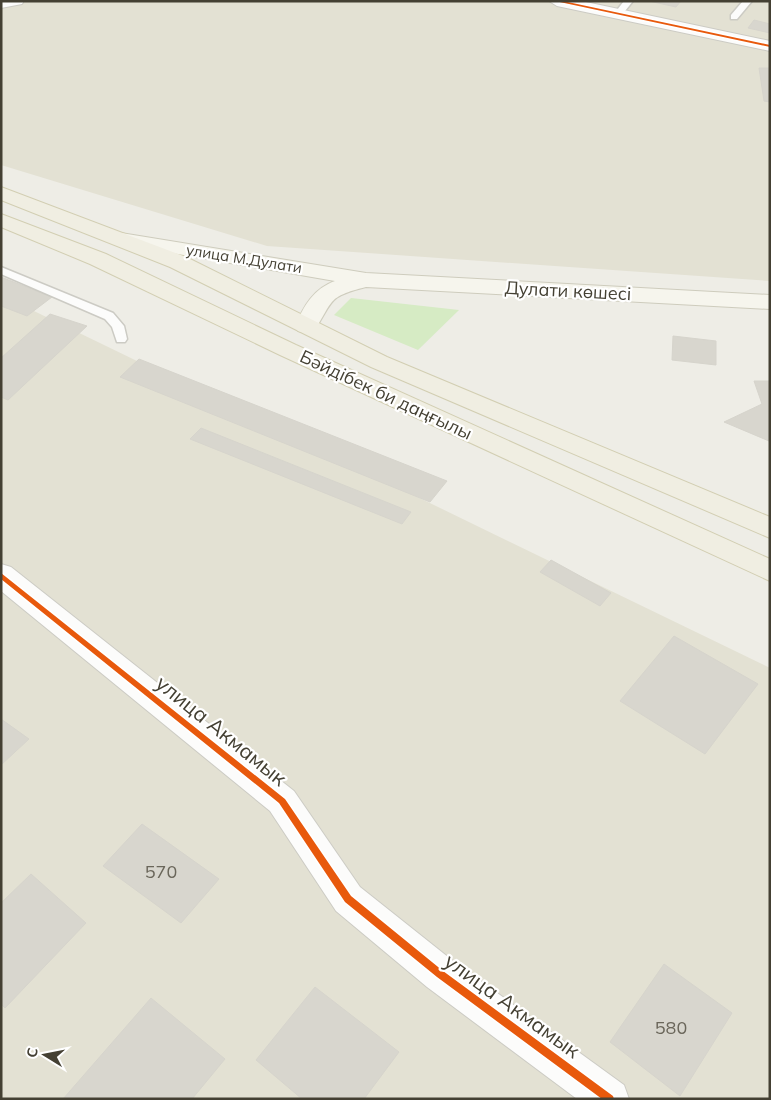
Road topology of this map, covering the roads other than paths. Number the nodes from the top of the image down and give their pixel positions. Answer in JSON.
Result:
{"nodes":[{"id":1,"x":16,"y":1,"type":"edge"},
{"id":2,"x":748,"y":1,"type":"edge"},
{"id":3,"x":559,"y":2,"type":"edge"},
{"id":4,"x":1,"y":3,"type":"edge"},
{"id":5,"x":624,"y":8,"type":"edge"},
{"id":6,"x":734,"y":17,"type":"dead end"},
{"id":7,"x":770,"y":46,"type":"edge"},
{"id":8,"x":1,"y":192,"type":"edge"},
{"id":9,"x":1,"y":220,"type":"edge"},
{"id":10,"x":121,"y":239,"type":"junction"},
{"id":11,"x":1,"y":270,"type":"edge"},
{"id":12,"x":366,"y":280,"type":"junction"},
{"id":13,"x":770,"y":302,"type":"edge"},
{"id":14,"x":306,"y":326,"type":"junction"},
{"id":15,"x":121,"y":340,"type":"dead end"},
{"id":16,"x":770,"y":528,"type":"edge"},
{"id":17,"x":770,"y":571,"type":"edge"},
{"id":18,"x":1,"y":575,"type":"edge"},
{"id":19,"x":610,"y":1099,"type":"edge"}],
"edges":[{"from":1,"to":4,"type":"street"},
{"from":2,"to":6,"type":"lane"},
{"from":3,"to":5,"type":"street"},
{"from":5,"to":7,"type":"street"},
{"from":8,"to":10,"type":"main road"},
{"from":9,"to":17,"type":"main road","name":"Бәйдібек би даңғылы"},
{"from":10,"to":12,"type":"main road","name":"улица М.Дулати"},
{"from":10,"to":14,"type":"main road","name":"Бәйдібек би даңғылы"},
{"from":11,"to":15,"type":"lane"},
{"from":12,"to":13,"type":"main road","name":"Дулати көшесі"},
{"from":12,"to":14,"type":"main road"},
{"from":14,"to":16,"type":"main road","name":"Бәйдібек би даңғылы"},
{"from":18,"to":19,"type":"street","name":"улица Акмамык"}]}
